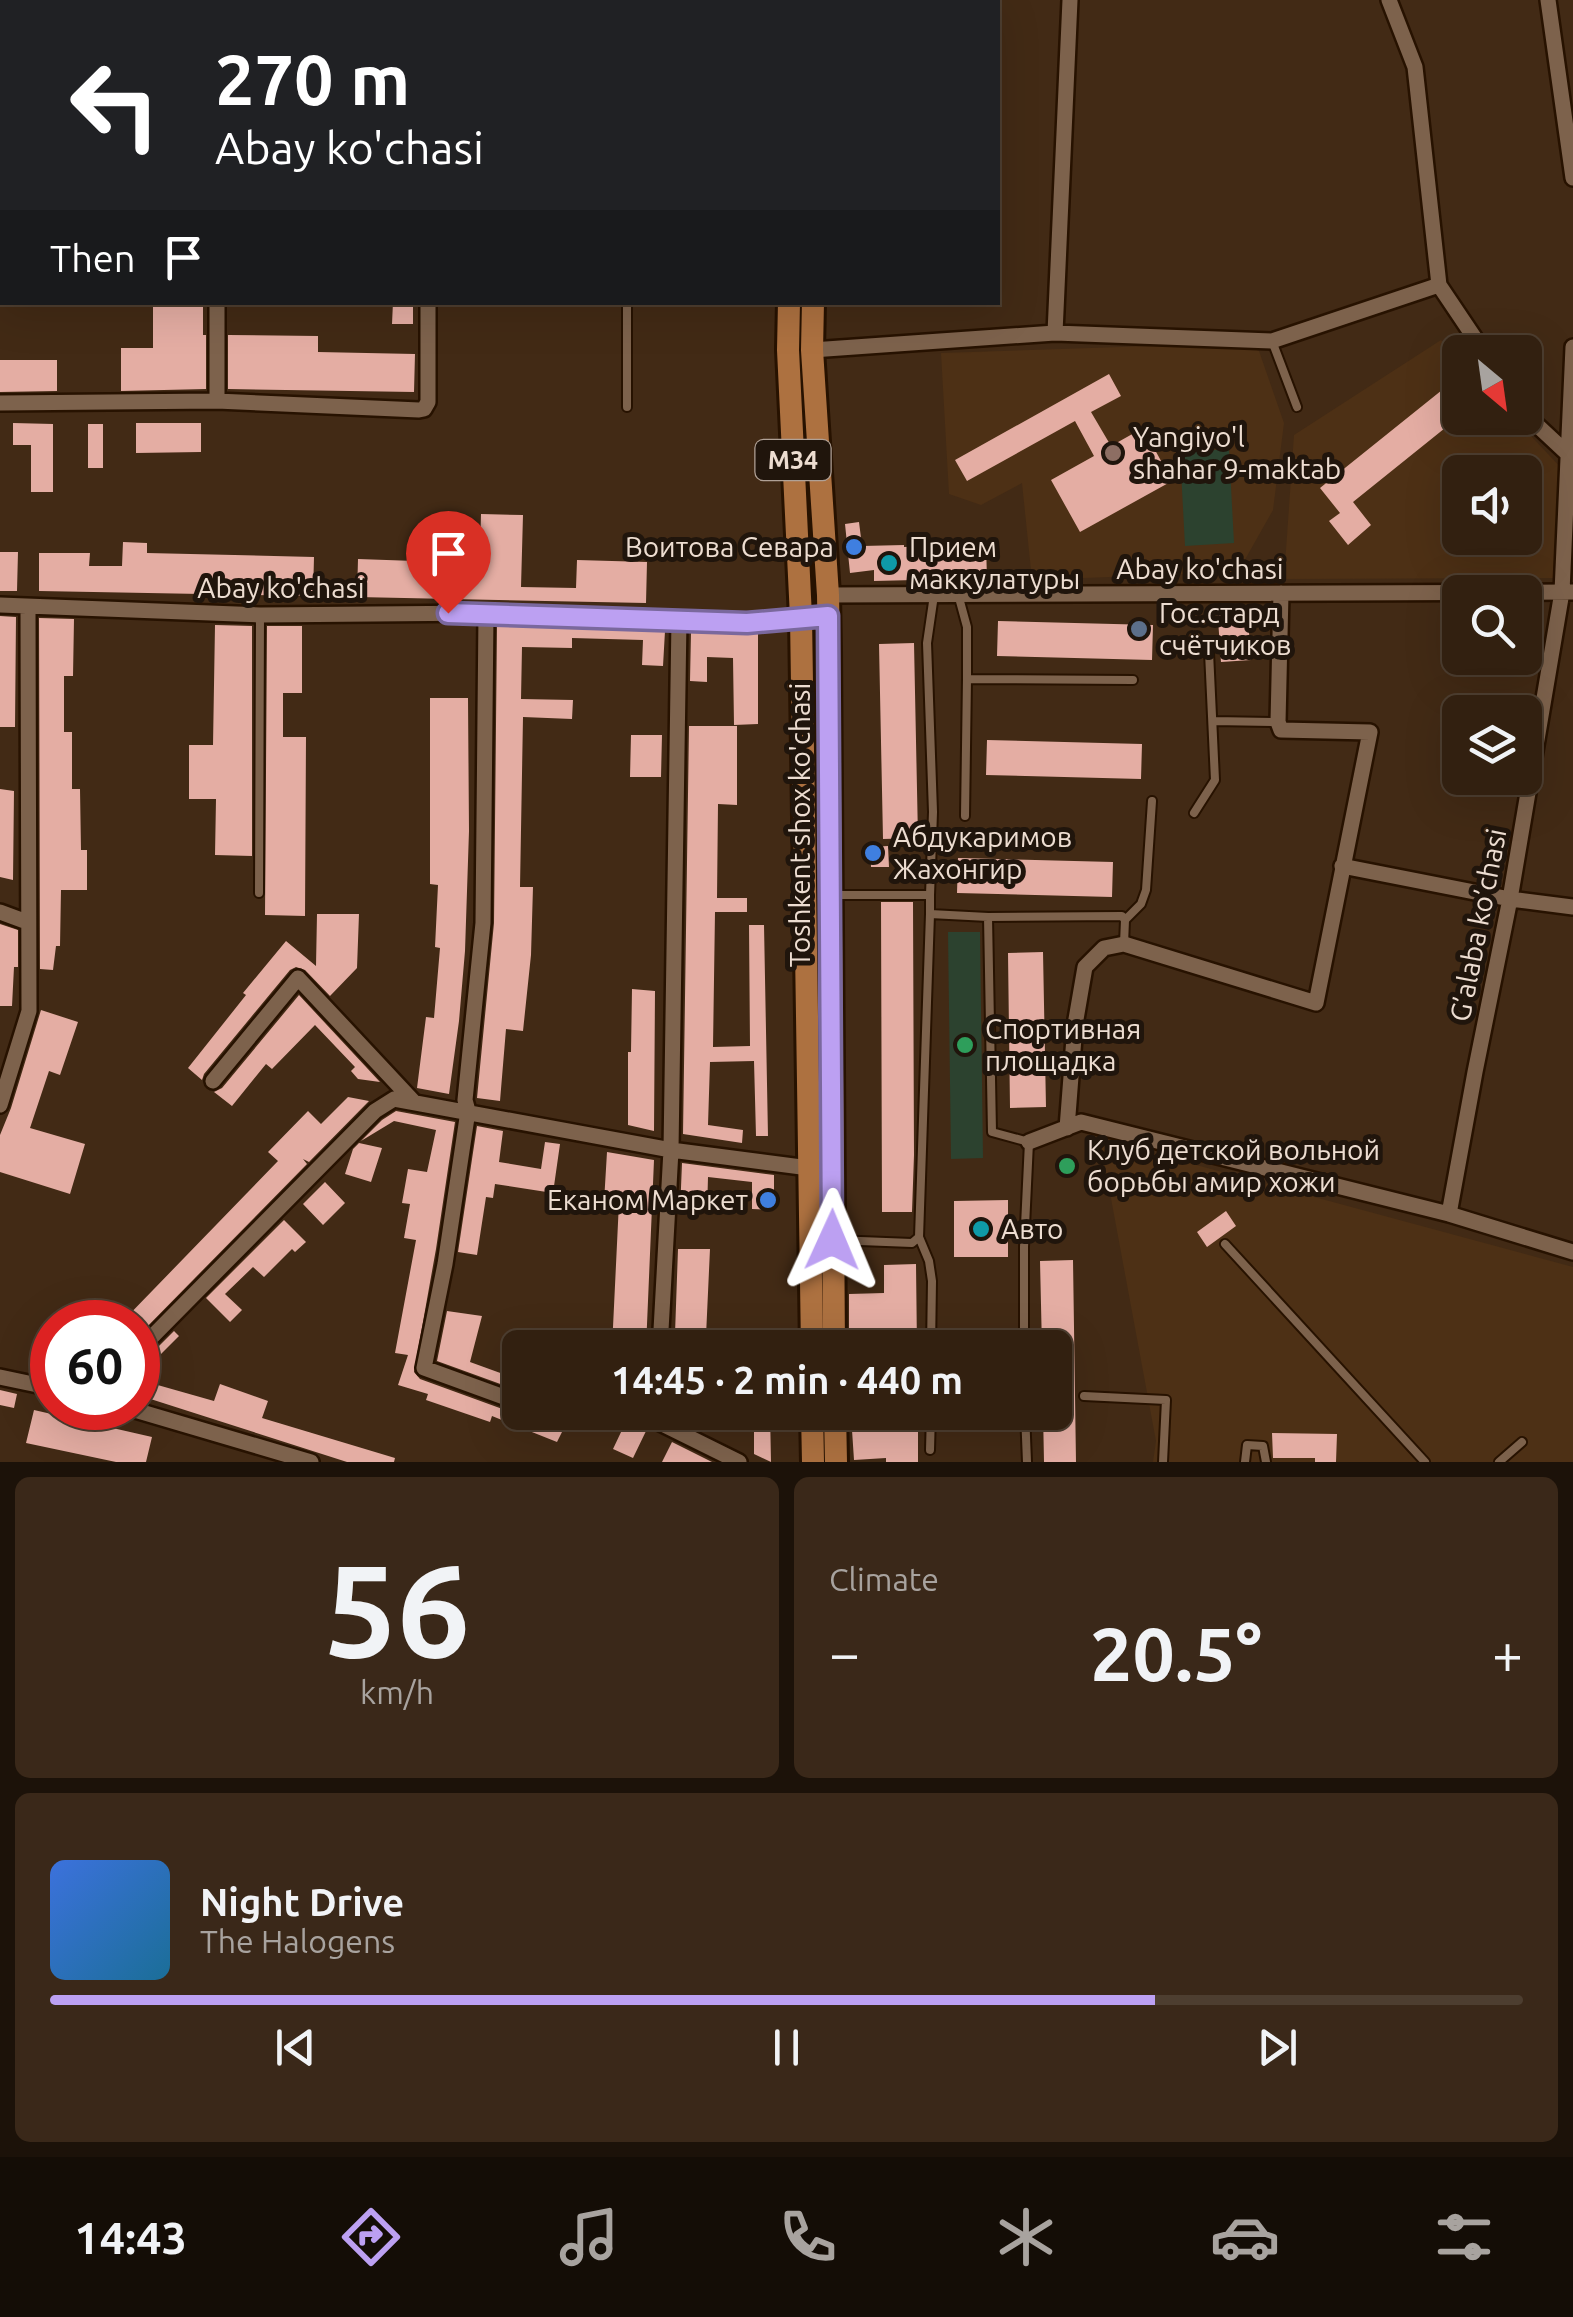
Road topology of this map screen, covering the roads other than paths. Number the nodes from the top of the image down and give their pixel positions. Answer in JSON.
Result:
{"nodes":[{"id":1,"x":1070,"y":0,"type":"edge"},
{"id":2,"x":1080,"y":0,"type":"edge"},
{"id":3,"x":1389,"y":0,"type":"edge"},
{"id":4,"x":1548,"y":0,"type":"edge"},
{"id":5,"x":1573,"y":178,"type":"edge"},
{"id":6,"x":1440,"y":284,"type":"junction"},
{"id":7,"x":216,"y":305,"type":"edge"},
{"id":8,"x":428,"y":305,"type":"edge"},
{"id":9,"x":627,"y":305,"type":"edge"},
{"id":10,"x":789,"y":305,"type":"edge"},
{"id":11,"x":813,"y":305,"type":"edge"},
{"id":12,"x":1055,"y":332,"type":"junction"},
{"id":13,"x":1473,"y":335,"type":"edge"},
{"id":14,"x":1272,"y":341,"type":"junction"},
{"id":15,"x":1573,"y":346,"type":"edge"},
{"id":16,"x":812,"y":350,"type":"junction"},
{"id":17,"x":218,"y":401,"type":"junction"},
{"id":18,"x":0,"y":403,"type":"edge"},
{"id":19,"x":627,"y":406,"type":"dead end"},
{"id":20,"x":1298,"y":407,"type":"dead end"},
{"id":21,"x":1542,"y":430,"type":"edge"},
{"id":22,"x":1569,"y":455,"type":"junction"},
{"id":23,"x":1568,"y":592,"type":"edge"},
{"id":24,"x":1281,"y":593,"type":"junction"},
{"id":25,"x":934,"y":594,"type":"junction"},
{"id":26,"x":958,"y":594,"type":"junction"},
{"id":27,"x":800,"y":605,"type":"junction"},
{"id":28,"x":0,"y":606,"type":"edge"},
{"id":29,"x":28,"y":606,"type":"junction"},
{"id":30,"x":828,"y":606,"type":"junction"},
{"id":31,"x":486,"y":613,"type":"junction"},
{"id":32,"x":260,"y":615,"type":"junction"},
{"id":33,"x":679,"y":619,"type":"junction"},
{"id":34,"x":1209,"y":652,"type":"dead end"},
{"id":35,"x":967,"y":679,"type":"junction"},
{"id":36,"x":1133,"y":680,"type":"dead end"},
{"id":37,"x":1213,"y":721,"type":"junction"},
{"id":38,"x":1278,"y":722,"type":"junction"},
{"id":39,"x":1152,"y":801,"type":"dead end"},
{"id":40,"x":1194,"y":813,"type":"dead end"},
{"id":41,"x":965,"y":816,"type":"dead end"},
{"id":42,"x":1342,"y":866,"type":"junction"},
{"id":43,"x":259,"y":893,"type":"dead end"},
{"id":44,"x":831,"y":895,"type":"junction"},
{"id":45,"x":930,"y":895,"type":"junction"},
{"id":46,"x":1510,"y":899,"type":"junction"},
{"id":47,"x":1573,"y":906,"type":"edge"},
{"id":48,"x":0,"y":912,"type":"edge"},
{"id":49,"x":930,"y":914,"type":"junction"},
{"id":50,"x":988,"y":918,"type":"junction"},
{"id":51,"x":1126,"y":920,"type":"junction"},
{"id":52,"x":27,"y":922,"type":"junction"},
{"id":53,"x":1124,"y":944,"type":"junction"},
{"id":54,"x":213,"y":1081,"type":"dead end"},
{"id":55,"x":414,"y":1102,"type":"junction"},
{"id":56,"x":0,"y":1105,"type":"edge"},
{"id":57,"x":468,"y":1112,"type":"junction"},
{"id":58,"x":1067,"y":1128,"type":"junction"},
{"id":59,"x":1029,"y":1142,"type":"junction"},
{"id":60,"x":671,"y":1150,"type":"junction"},
{"id":61,"x":809,"y":1168,"type":"junction"},
{"id":62,"x":1449,"y":1214,"type":"junction"},
{"id":63,"x":919,"y":1237,"type":"junction"},
{"id":64,"x":821,"y":1240,"type":"junction"},
{"id":65,"x":1225,"y":1244,"type":"dead end"},
{"id":66,"x":1573,"y":1252,"type":"edge"},
{"id":67,"x":160,"y":1329,"type":"edge"},
{"id":68,"x":661,"y":1330,"type":"edge"},
{"id":69,"x":814,"y":1330,"type":"edge"},
{"id":70,"x":832,"y":1330,"type":"edge"},
{"id":71,"x":931,"y":1330,"type":"edge"},
{"id":72,"x":1024,"y":1330,"type":"edge"},
{"id":73,"x":0,"y":1377,"type":"edge"},
{"id":74,"x":30,"y":1383,"type":"edge"},
{"id":75,"x":502,"y":1396,"type":"edge"},
{"id":76,"x":1084,"y":1396,"type":"dead end"},
{"id":77,"x":160,"y":1417,"type":"edge"},
{"id":78,"x":680,"y":1430,"type":"edge"},
{"id":79,"x":812,"y":1430,"type":"edge"},
{"id":80,"x":835,"y":1430,"type":"edge"},
{"id":81,"x":931,"y":1430,"type":"edge"},
{"id":82,"x":1025,"y":1430,"type":"edge"},
{"id":83,"x":1522,"y":1442,"type":"dead end"},
{"id":84,"x":930,"y":1450,"type":"dead end"},
{"id":85,"x":311,"y":1462,"type":"edge"},
{"id":86,"x":739,"y":1462,"type":"edge"},
{"id":87,"x":813,"y":1462,"type":"edge"},
{"id":88,"x":836,"y":1462,"type":"edge"},
{"id":89,"x":1027,"y":1462,"type":"edge"},
{"id":90,"x":1163,"y":1462,"type":"edge"},
{"id":91,"x":1245,"y":1462,"type":"edge"},
{"id":92,"x":1266,"y":1462,"type":"edge"},
{"id":93,"x":1425,"y":1462,"type":"edge"},
{"id":94,"x":1500,"y":1462,"type":"edge"}],
"edges":[{"from":1,"to":2,"type":"street"},
{"from":1,"to":12,"type":"street"},
{"from":3,"to":6,"type":"street"},
{"from":4,"to":5,"type":"street"},
{"from":6,"to":13,"type":"street"},
{"from":6,"to":14,"type":"street"},
{"from":7,"to":17,"type":"street"},
{"from":8,"to":17,"type":"street"},
{"from":9,"to":19,"type":"lane"},
{"from":10,"to":27,"type":"main road","number":"M34"},
{"from":11,"to":16,"type":"main road","name":"Toshkent shox ko'chasi","number":"M34"},
{"from":12,"to":14,"type":"street"},
{"from":12,"to":16,"type":"street"},
{"from":14,"to":20,"type":"lane"},
{"from":15,"to":22,"type":"street","name":"G’alaba ko’chasi"},
{"from":16,"to":30,"type":"main road","name":"Toshkent shox ko'chasi","number":"M34"},
{"from":17,"to":18,"type":"street"},
{"from":21,"to":22,"type":"street"},
{"from":22,"to":23,"type":"street","name":"G’alaba ko’chasi"},
{"from":23,"to":24,"type":"street","name":"Abay ko'chasi"},
{"from":23,"to":46,"type":"street","name":"G’alaba ko’chasi"},
{"from":24,"to":26,"type":"street","name":"Abay ko'chasi"},
{"from":24,"to":38,"type":"street"},
{"from":25,"to":26,"type":"street","name":"Abay ko'chasi"},
{"from":25,"to":30,"type":"street","name":"Abay ko'chasi"},
{"from":25,"to":45,"type":"lane"},
{"from":26,"to":35,"type":"lane"},
{"from":27,"to":30,"type":"main road"},
{"from":27,"to":33,"type":"street","name":"Abay ko'chasi"},
{"from":27,"to":61,"type":"main road","number":"M34"},
{"from":28,"to":29,"type":"street","name":"Abay ko'chasi"},
{"from":29,"to":32,"type":"street","name":"Abay ko'chasi"},
{"from":29,"to":52,"type":"street"},
{"from":30,"to":44,"type":"main road","name":"Toshkent shox ko'chasi","number":"M34"},
{"from":31,"to":32,"type":"street","name":"Abay ko'chasi"},
{"from":31,"to":33,"type":"street","name":"Abay ko'chasi"},
{"from":31,"to":57,"type":"street"},
{"from":32,"to":43,"type":"lane"},
{"from":33,"to":60,"type":"street"},
{"from":34,"to":37,"type":"lane"},
{"from":35,"to":36,"type":"lane"},
{"from":35,"to":41,"type":"lane"},
{"from":37,"to":38,"type":"lane"},
{"from":37,"to":40,"type":"lane"},
{"from":38,"to":42,"type":"street"},
{"from":39,"to":51,"type":"lane"},
{"from":42,"to":46,"type":"street"},
{"from":42,"to":53,"type":"street"},
{"from":44,"to":45,"type":"lane"},
{"from":44,"to":64,"type":"main road","name":"Toshkent shox ko'chasi","number":"M34"},
{"from":45,"to":49,"type":"lane"},
{"from":46,"to":47,"type":"street"},
{"from":46,"to":62,"type":"street","name":"G’alaba ko’chasi"},
{"from":48,"to":52,"type":"street"},
{"from":49,"to":50,"type":"lane"},
{"from":49,"to":63,"type":"lane"},
{"from":50,"to":51,"type":"lane"},
{"from":50,"to":59,"type":"lane"},
{"from":51,"to":53,"type":"lane"},
{"from":52,"to":56,"type":"street"},
{"from":53,"to":58,"type":"street"},
{"from":54,"to":55,"type":"street"},
{"from":55,"to":57,"type":"street"},
{"from":55,"to":67,"type":"street"},
{"from":57,"to":60,"type":"street"},
{"from":57,"to":75,"type":"street"},
{"from":58,"to":59,"type":"street"},
{"from":58,"to":62,"type":"street"},
{"from":59,"to":72,"type":"lane"},
{"from":60,"to":61,"type":"street"},
{"from":60,"to":68,"type":"street"},
{"from":61,"to":64,"type":"main road","name":"Toshkent shox ko'chasi","number":"M34"},
{"from":62,"to":66,"type":"street"},
{"from":63,"to":64,"type":"lane"},
{"from":63,"to":71,"type":"lane"},
{"from":64,"to":69,"type":"main road","name":"Toshkent shox ko'chasi","number":"M34"},
{"from":64,"to":70,"type":"main road","name":"Toshkent shox ko'chasi","number":"M34"},
{"from":65,"to":93,"type":"lane"},
{"from":73,"to":74,"type":"street"},
{"from":76,"to":90,"type":"lane"},
{"from":77,"to":85,"type":"street"},
{"from":78,"to":86,"type":"street"},
{"from":79,"to":87,"type":"main road"},
{"from":80,"to":88,"type":"main road"},
{"from":81,"to":84,"type":"lane"},
{"from":82,"to":89,"type":"lane"},
{"from":83,"to":94,"type":"lane"},
{"from":91,"to":92,"type":"lane"}]}
